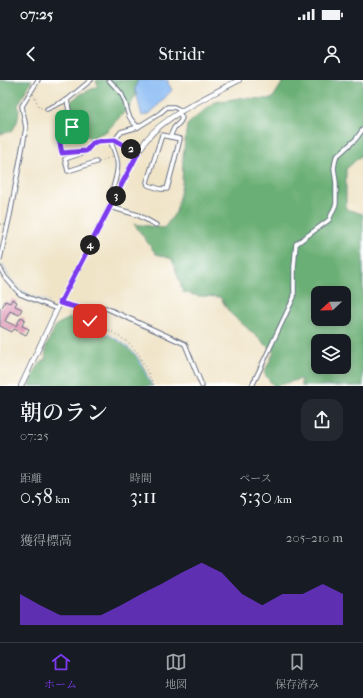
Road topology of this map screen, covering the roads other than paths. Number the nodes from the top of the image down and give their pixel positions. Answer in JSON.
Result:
{"nodes":[{"id":1,"x":38,"y":80,"type":"edge"},
{"id":2,"x":91,"y":80,"type":"edge"},
{"id":3,"x":109,"y":80,"type":"edge"},
{"id":4,"x":239,"y":80,"type":"edge"},
{"id":5,"x":67,"y":100,"type":"junction"},
{"id":6,"x":47,"y":109,"type":"road end"},
{"id":7,"x":181,"y":112,"type":"junction"},
{"id":8,"x":138,"y":127,"type":"junction"},
{"id":9,"x":363,"y":129,"type":"edge"},
{"id":10,"x":170,"y":137,"type":"junction"},
{"id":11,"x":110,"y":140,"type":"junction"},
{"id":12,"x":115,"y":140,"type":"junction"},
{"id":13,"x":86,"y":151,"type":"junction"},
{"id":14,"x":138,"y":153,"type":"junction"},
{"id":15,"x":96,"y":162,"type":"road end"},
{"id":16,"x":113,"y":188,"type":"dead end"},
{"id":17,"x":110,"y":207,"type":"junction"},
{"id":18,"x":156,"y":225,"type":"dead end"},
{"id":19,"x":0,"y":259,"type":"edge"},
{"id":20,"x":0,"y":268,"type":"edge"},
{"id":21,"x":57,"y":309,"type":"junction"},
{"id":22,"x":83,"y":309,"type":"road end"},
{"id":23,"x":21,"y":386,"type":"edge"},
{"id":24,"x":202,"y":386,"type":"edge"},
{"id":25,"x":252,"y":386,"type":"edge"}],
"edges":[{"from":1,"to":19,"type":"street"},
{"from":2,"to":5,"type":"street"},
{"from":3,"to":8,"type":"street"},
{"from":4,"to":7,"type":"street"},
{"from":5,"to":6,"type":"street"},
{"from":5,"to":13,"type":"street"},
{"from":7,"to":8,"type":"street"},
{"from":7,"to":10,"type":"street"},
{"from":7,"to":14,"type":"street"},
{"from":8,"to":12,"type":"street"},
{"from":9,"to":25,"type":"street"},
{"from":10,"to":10,"type":"street"},
{"from":11,"to":12,"type":"street"},
{"from":11,"to":13,"type":"street"},
{"from":11,"to":16,"type":"street"},
{"from":12,"to":14,"type":"street"},
{"from":13,"to":15,"type":"street"},
{"from":14,"to":17,"type":"street"},
{"from":17,"to":18,"type":"street"},
{"from":17,"to":21,"type":"street"},
{"from":20,"to":21,"type":"street"},
{"from":21,"to":23,"type":"street"},
{"from":22,"to":24,"type":"street"}]}
